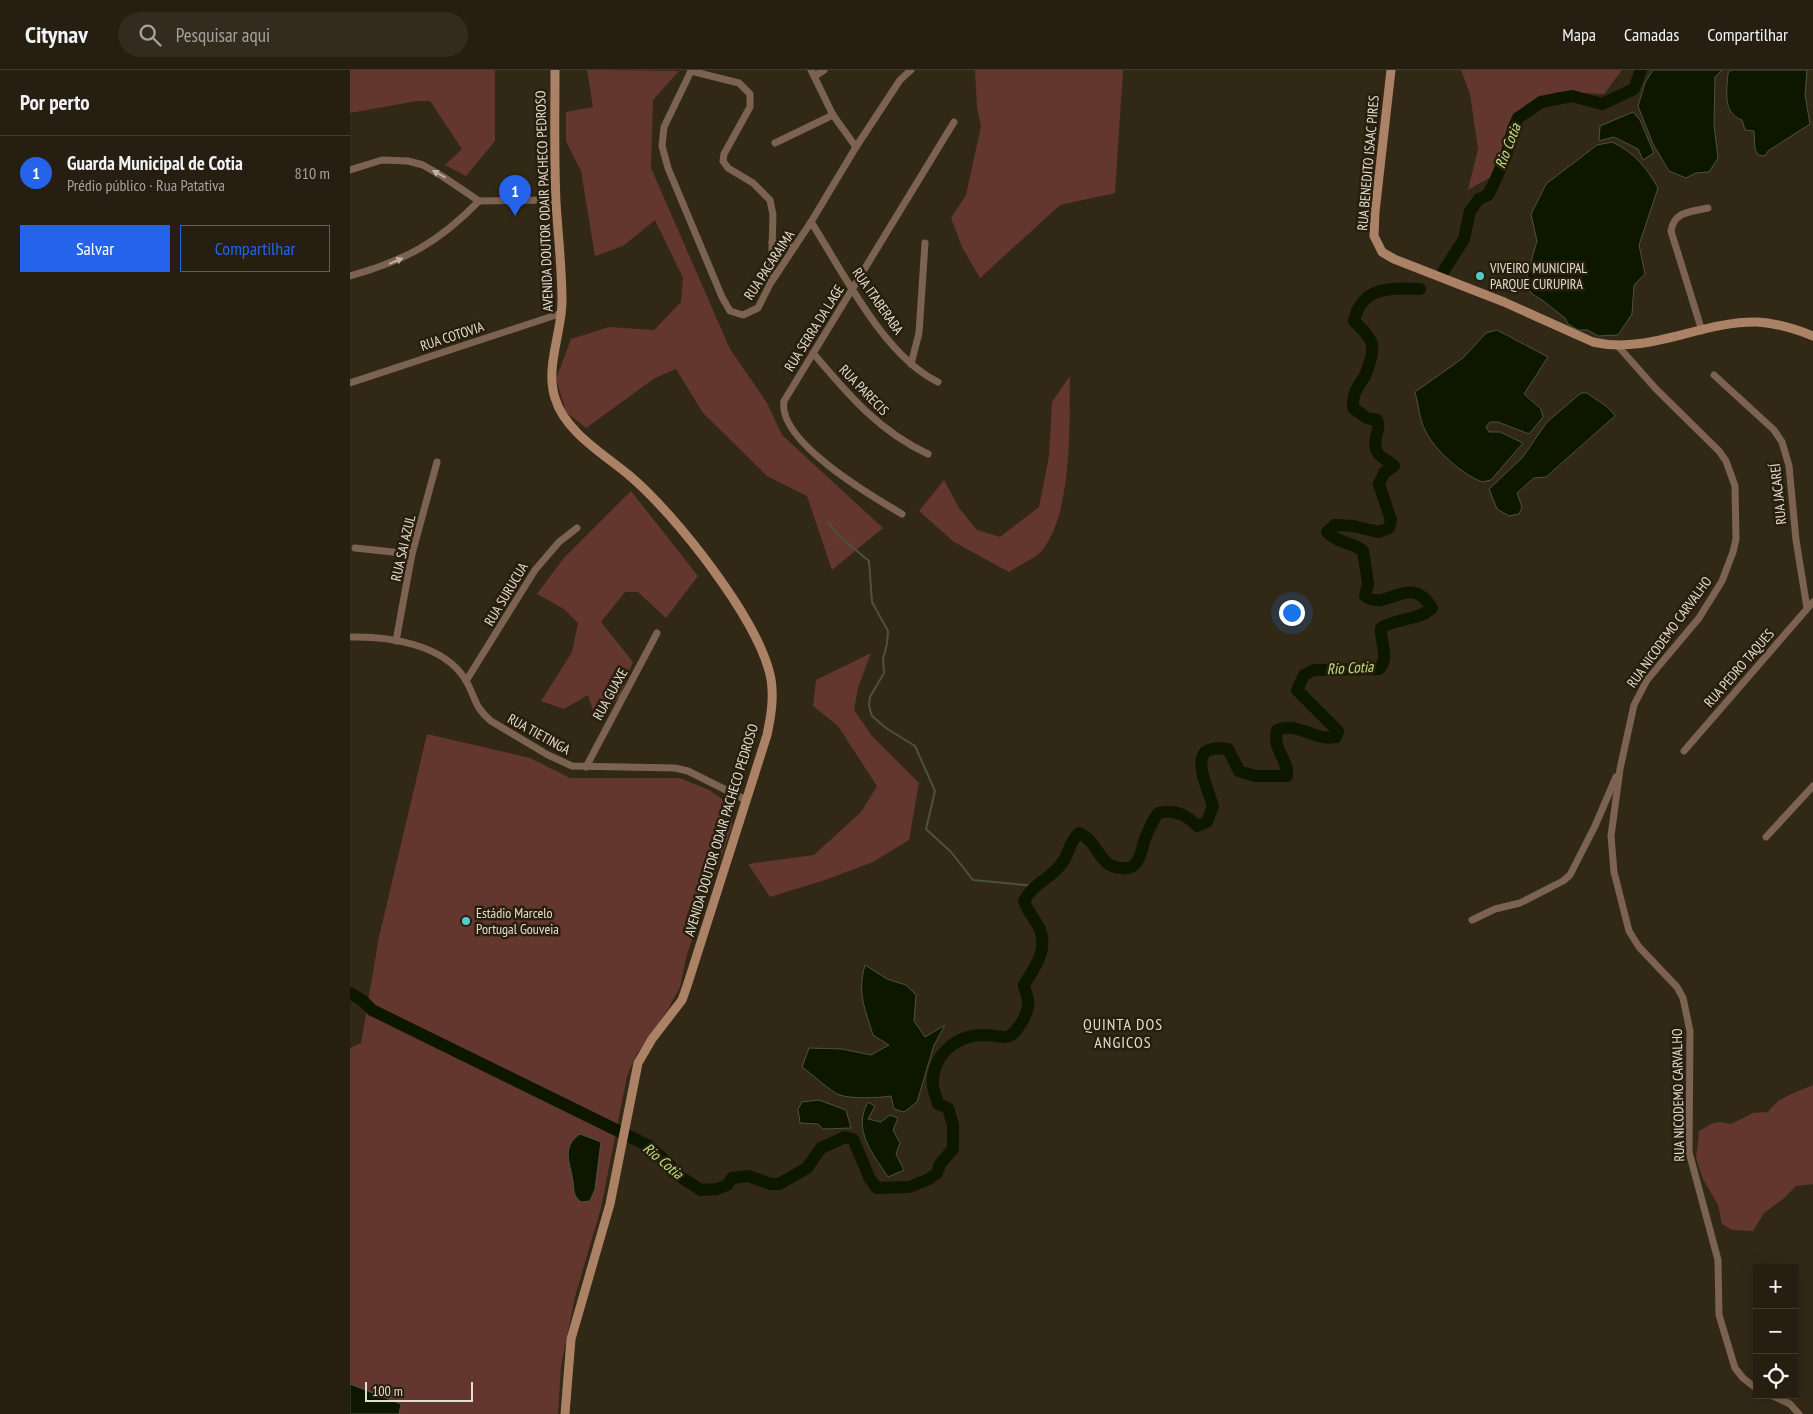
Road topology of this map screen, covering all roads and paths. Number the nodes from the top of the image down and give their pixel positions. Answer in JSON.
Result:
{"nodes":[{"id":1,"x":555,"y":70,"type":"edge"},
{"id":2,"x":824,"y":70,"type":"edge"},
{"id":3,"x":911,"y":70,"type":"edge"},
{"id":4,"x":1391,"y":70,"type":"edge"},
{"id":5,"x":691,"y":71,"type":"edge"},
{"id":6,"x":813,"y":73,"type":"edge"},
{"id":7,"x":833,"y":115,"type":"junction"},
{"id":8,"x":954,"y":122,"type":"dead end"},
{"id":9,"x":775,"y":143,"type":"dead end"},
{"id":10,"x":856,"y":147,"type":"junction"},
{"id":11,"x":350,"y":170,"type":"edge"},
{"id":12,"x":556,"y":200,"type":"junction"},
{"id":13,"x":479,"y":201,"type":"junction"},
{"id":14,"x":1708,"y":208,"type":"dead end"},
{"id":15,"x":812,"y":222,"type":"junction"},
{"id":16,"x":772,"y":242,"type":"junction"},
{"id":17,"x":925,"y":243,"type":"dead end"},
{"id":18,"x":795,"y":246,"type":"junction"},
{"id":19,"x":350,"y":276,"type":"edge"},
{"id":20,"x":770,"y":284,"type":"junction"},
{"id":21,"x":852,"y":290,"type":"junction"},
{"id":22,"x":562,"y":313,"type":"junction"},
{"id":23,"x":1702,"y":331,"type":"junction"},
{"id":24,"x":1813,"y":336,"type":"edge"},
{"id":25,"x":1617,"y":346,"type":"junction"},
{"id":26,"x":813,"y":352,"type":"junction"},
{"id":27,"x":911,"y":364,"type":"junction"},
{"id":28,"x":1714,"y":375,"type":"dead end"},
{"id":29,"x":938,"y":382,"type":"dead end"},
{"id":30,"x":350,"y":383,"type":"edge"},
{"id":31,"x":928,"y":454,"type":"dead end"},
{"id":32,"x":437,"y":462,"type":"dead end"},
{"id":33,"x":902,"y":514,"type":"dead end"},
{"id":34,"x":577,"y":528,"type":"dead end"},
{"id":35,"x":354,"y":548,"type":"dead end"},
{"id":36,"x":412,"y":554,"type":"junction"},
{"id":37,"x":1813,"y":602,"type":"edge"},
{"id":38,"x":1807,"y":608,"type":"junction"},
{"id":39,"x":657,"y":633,"type":"dead end"},
{"id":40,"x":350,"y":637,"type":"edge"},
{"id":41,"x":396,"y":641,"type":"junction"},
{"id":42,"x":466,"y":681,"type":"junction"},
{"id":43,"x":1684,"y":752,"type":"dead end"},
{"id":44,"x":586,"y":767,"type":"junction"},
{"id":45,"x":1620,"y":769,"type":"junction"},
{"id":46,"x":1813,"y":786,"type":"edge"},
{"id":47,"x":746,"y":800,"type":"junction"},
{"id":48,"x":1766,"y":837,"type":"dead end"},
{"id":49,"x":1472,"y":920,"type":"dead end"},
{"id":50,"x":1753,"y":1386,"type":"edge"},
{"id":51,"x":1779,"y":1399,"type":"edge"},
{"id":52,"x":565,"y":1414,"type":"edge"},
{"id":53,"x":1800,"y":1414,"type":"edge"}],
"edges":[{"from":1,"to":12,"type":"main road","name":"AVENIDA DOUTOR ODAIR PACHECO PEDROSO"},
{"from":2,"to":6,"type":"street"},
{"from":3,"to":10,"type":"street","name":"RUA PACARAIMA"},
{"from":4,"to":25,"type":"main road","name":"RUA BENEDITO ISAAC PIRES"},
{"from":5,"to":16,"type":"street"},
{"from":5,"to":20,"type":"street","name":"RUA PACARAIMA"},
{"from":6,"to":7,"type":"street"},
{"from":7,"to":9,"type":"street"},
{"from":7,"to":10,"type":"street"},
{"from":8,"to":21,"type":"street","name":"RUA SERRA DA LAGE"},
{"from":10,"to":15,"type":"street","name":"RUA PACARAIMA"},
{"from":13,"to":11,"type":"street","one_way":true},
{"from":12,"to":13,"type":"street"},
{"from":12,"to":22,"type":"main road","name":"AVENIDA DOUTOR ODAIR PACHECO PEDROSO"},
{"from":19,"to":13,"type":"street","one_way":true},
{"from":14,"to":23,"type":"street"},
{"from":15,"to":18,"type":"street","name":"RUA PACARAIMA"},
{"from":15,"to":21,"type":"street","name":"RUA ITABERABA"},
{"from":16,"to":18,"type":"street"},
{"from":16,"to":20,"type":"street"},
{"from":17,"to":27,"type":"street"},
{"from":18,"to":20,"type":"street","name":"RUA PACARAIMA"},
{"from":21,"to":26,"type":"street","name":"RUA SERRA DA LAGE"},
{"from":21,"to":27,"type":"street","name":"RUA ITABERABA"},
{"from":22,"to":30,"type":"street","name":"RUA COTOVIA"},
{"from":22,"to":47,"type":"main road","name":"AVENIDA DOUTOR ODAIR PACHECO PEDROSO"},
{"from":23,"to":24,"type":"main road","name":"RUA BENEDITO ISAAC PIRES"},
{"from":23,"to":25,"type":"main road","name":"RUA BENEDITO ISAAC PIRES"},
{"from":25,"to":45,"type":"street","name":"RUA NICODEMO CARVALHO"},
{"from":26,"to":31,"type":"street","name":"RUA PARECIS"},
{"from":26,"to":33,"type":"street","name":"RUA SERRA DA LAGE"},
{"from":27,"to":29,"type":"street","name":"RUA ITABERABA"},
{"from":28,"to":38,"type":"street","name":"RUA JACAREÍ"},
{"from":32,"to":36,"type":"street","name":"RUA SAI AZUL"},
{"from":34,"to":42,"type":"street","name":"RUA SURUCUA"},
{"from":35,"to":36,"type":"street"},
{"from":36,"to":41,"type":"street","name":"RUA SAI AZUL"},
{"from":37,"to":38,"type":"street","name":"RUA PEDRO TAQUES"},
{"from":38,"to":43,"type":"street","name":"RUA PEDRO TAQUES"},
{"from":39,"to":44,"type":"street","name":"RUA GUAXE"},
{"from":40,"to":41,"type":"street","name":"RUA TIETINGA"},
{"from":41,"to":42,"type":"street","name":"RUA TIETINGA"},
{"from":42,"to":44,"type":"street","name":"RUA TIETINGA"},
{"from":44,"to":47,"type":"street","name":"RUA TIETINGA"},
{"from":45,"to":49,"type":"street"},
{"from":45,"to":50,"type":"street","name":"RUA NICODEMO CARVALHO"},
{"from":46,"to":48,"type":"street"},
{"from":47,"to":52,"type":"main road","name":"AVENIDA DOUTOR ODAIR PACHECO PEDROSO"},
{"from":51,"to":53,"type":"street"}]}
